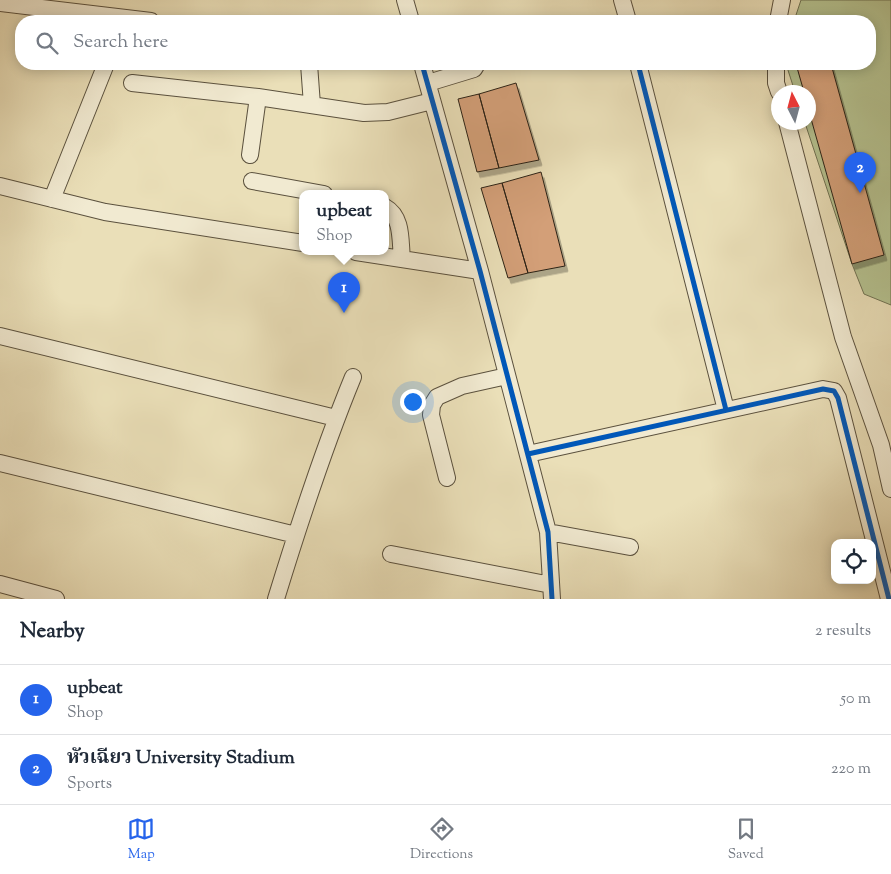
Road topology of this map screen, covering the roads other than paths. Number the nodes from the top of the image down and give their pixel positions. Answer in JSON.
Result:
{"nodes":[{"id":1,"x":405,"y":0,"type":"edge"},
{"id":2,"x":622,"y":0,"type":"edge"},
{"id":3,"x":782,"y":0,"type":"edge"},
{"id":4,"x":0,"y":3,"type":"edge"},
{"id":5,"x":88,"y":15,"type":"edge"},
{"id":6,"x":409,"y":15,"type":"edge"},
{"id":7,"x":626,"y":15,"type":"edge"},
{"id":8,"x":779,"y":15,"type":"edge"},
{"id":9,"x":104,"y":70,"type":"edge"},
{"id":10,"x":310,"y":70,"type":"edge"},
{"id":11,"x":424,"y":70,"type":"edge"},
{"id":12,"x":471,"y":70,"type":"edge"},
{"id":13,"x":640,"y":70,"type":"edge"},
{"id":14,"x":776,"y":70,"type":"edge"},
{"id":15,"x":132,"y":83,"type":"dead end"},
{"id":16,"x":428,"y":83,"type":"junction"},
{"id":17,"x":777,"y":85,"type":"edge"},
{"id":18,"x":258,"y":97,"type":"junction"},
{"id":19,"x":432,"y":101,"type":"junction"},
{"id":20,"x":312,"y":105,"type":"junction"},
{"id":21,"x":789,"y":130,"type":"edge"},
{"id":22,"x":250,"y":155,"type":"dead end"},
{"id":23,"x":252,"y":181,"type":"dead end"},
{"id":24,"x":0,"y":186,"type":"edge"},
{"id":25,"x":302,"y":190,"type":"edge"},
{"id":26,"x":52,"y":199,"type":"junction"},
{"id":27,"x":389,"y":210,"type":"edge"},
{"id":28,"x":299,"y":242,"type":"edge"},
{"id":29,"x":376,"y":255,"type":"edge"},
{"id":30,"x":402,"y":259,"type":"junction"},
{"id":31,"x":480,"y":271,"type":"junction"},
{"id":32,"x":0,"y":336,"type":"edge"},
{"id":33,"x":507,"y":376,"type":"junction"},
{"id":34,"x":353,"y":377,"type":"dead end"},
{"id":35,"x":726,"y":410,"type":"junction"},
{"id":36,"x":336,"y":418,"type":"junction"},
{"id":37,"x":886,"y":444,"type":"edge"},
{"id":38,"x":528,"y":454,"type":"junction"},
{"id":39,"x":0,"y":463,"type":"edge"},
{"id":40,"x":447,"y":478,"type":"dead end"},
{"id":41,"x":891,"y":489,"type":"edge"},
{"id":42,"x":548,"y":532,"type":"junction"},
{"id":43,"x":296,"y":534,"type":"junction"},
{"id":44,"x":630,"y":547,"type":"dead end"},
{"id":45,"x":391,"y":554,"type":"dead end"},
{"id":46,"x":0,"y":584,"type":"edge"},
{"id":47,"x":551,"y":592,"type":"edge"},
{"id":48,"x":56,"y":599,"type":"edge"},
{"id":49,"x":276,"y":599,"type":"edge"},
{"id":50,"x":888,"y":599,"type":"edge"}],
"edges":[{"from":1,"to":6,"type":"street"},
{"from":2,"to":7,"type":"street"},
{"from":3,"to":8,"type":"street"},
{"from":4,"to":5,"type":"street"},
{"from":9,"to":26,"type":"street"},
{"from":10,"to":20,"type":"street"},
{"from":11,"to":16,"type":"street"},
{"from":12,"to":16,"type":"street"},
{"from":13,"to":35,"type":"street"},
{"from":14,"to":17,"type":"street"},
{"from":15,"to":18,"type":"street"},
{"from":16,"to":19,"type":"street"},
{"from":18,"to":20,"type":"street"},
{"from":18,"to":22,"type":"street"},
{"from":19,"to":20,"type":"street"},
{"from":19,"to":31,"type":"street"},
{"from":21,"to":37,"type":"street"},
{"from":23,"to":25,"type":"street"},
{"from":24,"to":26,"type":"street"},
{"from":26,"to":28,"type":"street"},
{"from":27,"to":30,"type":"street"},
{"from":29,"to":30,"type":"street"},
{"from":30,"to":31,"type":"street"},
{"from":31,"to":33,"type":"street"},
{"from":32,"to":36,"type":"street"},
{"from":33,"to":38,"type":"street"},
{"from":33,"to":40,"type":"street"},
{"from":34,"to":36,"type":"street"},
{"from":35,"to":38,"type":"street"},
{"from":35,"to":50,"type":"street"},
{"from":36,"to":43,"type":"street"},
{"from":37,"to":41,"type":"street"},
{"from":38,"to":42,"type":"street"},
{"from":39,"to":43,"type":"street"},
{"from":42,"to":44,"type":"street"},
{"from":42,"to":47,"type":"street"},
{"from":43,"to":49,"type":"street"},
{"from":45,"to":47,"type":"street"},
{"from":46,"to":48,"type":"street"}]}
